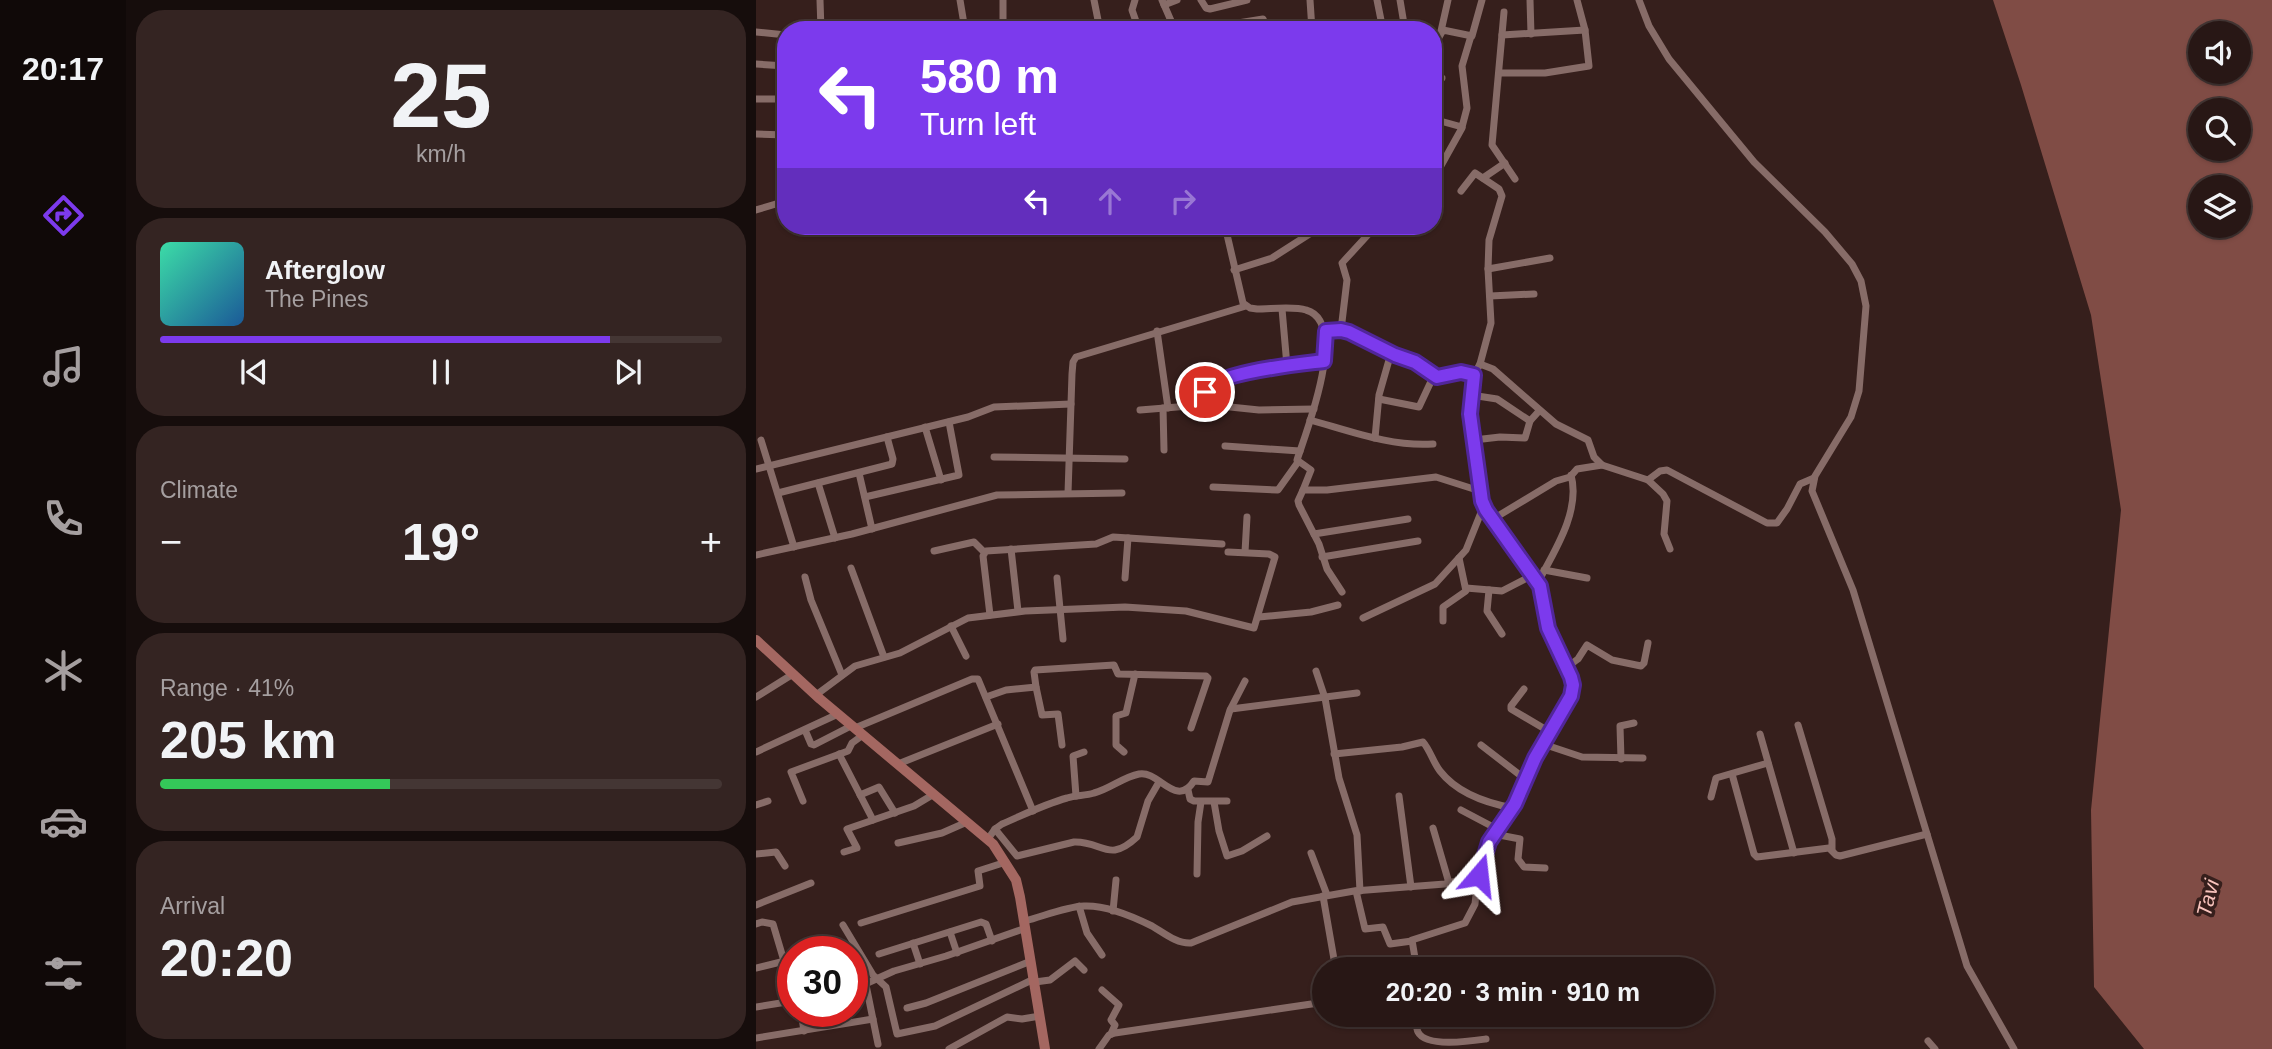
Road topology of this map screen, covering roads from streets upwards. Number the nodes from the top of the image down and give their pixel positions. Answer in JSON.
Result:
{"nodes":[{"id":1,"x":820,"y":0,"type":"edge"},
{"id":2,"x":960,"y":0,"type":"edge"},
{"id":3,"x":1003,"y":0,"type":"edge"},
{"id":4,"x":1094,"y":0,"type":"edge"},
{"id":5,"x":1135,"y":0,"type":"edge"},
{"id":6,"x":1177,"y":0,"type":"edge"},
{"id":7,"x":1201,"y":0,"type":"edge"},
{"id":8,"x":1247,"y":0,"type":"edge"},
{"id":9,"x":1310,"y":0,"type":"edge"},
{"id":10,"x":1377,"y":0,"type":"edge"},
{"id":11,"x":1400,"y":0,"type":"edge"},
{"id":12,"x":1448,"y":0,"type":"edge"},
{"id":13,"x":1482,"y":0,"type":"edge"},
{"id":14,"x":1530,"y":0,"type":"edge"},
{"id":15,"x":1577,"y":0,"type":"edge"},
{"id":16,"x":1639,"y":0,"type":"edge"},
{"id":17,"x":1163,"y":2,"type":"edge"},
{"id":18,"x":1504,"y":12,"type":"dead end"},
{"id":19,"x":821,"y":21,"type":"edge"},
{"id":20,"x":963,"y":21,"type":"edge"},
{"id":21,"x":1003,"y":21,"type":"edge"},
{"id":22,"x":1098,"y":21,"type":"edge"},
{"id":23,"x":1136,"y":21,"type":"edge"},
{"id":24,"x":1171,"y":21,"type":"edge"},
{"id":25,"x":1311,"y":21,"type":"edge"},
{"id":26,"x":1381,"y":21,"type":"edge"},
{"id":27,"x":1404,"y":21,"type":"edge"},
{"id":28,"x":1442,"y":27,"type":"edge"},
{"id":29,"x":1585,"y":30,"type":"junction"},
{"id":30,"x":1442,"y":31,"type":"edge"},
{"id":31,"x":756,"y":32,"type":"edge"},
{"id":32,"x":777,"y":34,"type":"edge"},
{"id":33,"x":1531,"y":34,"type":"junction"},
{"id":34,"x":1502,"y":35,"type":"junction"},
{"id":35,"x":1471,"y":36,"type":"junction"},
{"id":36,"x":756,"y":64,"type":"edge"},
{"id":37,"x":777,"y":65,"type":"edge"},
{"id":38,"x":1500,"y":73,"type":"junction"},
{"id":39,"x":756,"y":99,"type":"edge"},
{"id":40,"x":777,"y":99,"type":"edge"},
{"id":41,"x":1442,"y":121,"type":"edge"},
{"id":42,"x":1462,"y":128,"type":"junction"},
{"id":43,"x":756,"y":134,"type":"edge"},
{"id":44,"x":777,"y":135,"type":"edge"},
{"id":45,"x":1505,"y":163,"type":"junction"},
{"id":46,"x":1442,"y":164,"type":"edge"},
{"id":47,"x":1483,"y":178,"type":"junction"},
{"id":48,"x":1515,"y":179,"type":"dead end"},
{"id":49,"x":1461,"y":191,"type":"dead end"},
{"id":50,"x":777,"y":204,"type":"edge"},
{"id":51,"x":756,"y":210,"type":"edge"},
{"id":52,"x":1226,"y":235,"type":"edge"},
{"id":53,"x":1308,"y":235,"type":"edge"},
{"id":54,"x":1368,"y":235,"type":"edge"},
{"id":55,"x":1550,"y":258,"type":"dead end"},
{"id":56,"x":1488,"y":269,"type":"junction"},
{"id":57,"x":1234,"y":270,"type":"junction"},
{"id":58,"x":1534,"y":294,"type":"dead end"},
{"id":59,"x":1490,"y":296,"type":"junction"},
{"id":60,"x":1245,"y":306,"type":"junction"},
{"id":61,"x":1282,"y":309,"type":"junction"},
{"id":62,"x":1341,"y":330,"type":"junction"},
{"id":63,"x":1157,"y":331,"type":"junction"},
{"id":64,"x":1326,"y":331,"type":"junction"},
{"id":65,"x":1391,"y":353,"type":"junction"},
{"id":66,"x":1324,"y":361,"type":"junction"},
{"id":67,"x":1480,"y":364,"type":"junction"},
{"id":68,"x":1287,"y":366,"type":"junction"},
{"id":69,"x":1434,"y":375,"type":"junction"},
{"id":70,"x":1474,"y":375,"type":"junction"},
{"id":71,"x":1471,"y":395,"type":"junction"},
{"id":72,"x":1379,"y":399,"type":"junction"},
{"id":73,"x":1071,"y":404,"type":"junction"},
{"id":74,"x":1230,"y":407,"type":"dead end"},
{"id":75,"x":1166,"y":408,"type":"junction"},
{"id":76,"x":1314,"y":409,"type":"junction"},
{"id":77,"x":1140,"y":410,"type":"dead end"},
{"id":78,"x":1539,"y":411,"type":"junction"},
{"id":79,"x":1310,"y":420,"type":"junction"},
{"id":80,"x":1530,"y":421,"type":"junction"},
{"id":81,"x":949,"y":422,"type":"junction"},
{"id":82,"x":925,"y":427,"type":"junction"},
{"id":83,"x":887,"y":437,"type":"junction"},
{"id":84,"x":1375,"y":438,"type":"junction"},
{"id":85,"x":761,"y":440,"type":"dead end"},
{"id":86,"x":1474,"y":440,"type":"junction"},
{"id":87,"x":1433,"y":444,"type":"dead end"},
{"id":88,"x":1225,"y":446,"type":"dead end"},
{"id":89,"x":1164,"y":450,"type":"dead end"},
{"id":90,"x":1300,"y":452,"type":"junction"},
{"id":91,"x":994,"y":457,"type":"dead end"},
{"id":92,"x":1069,"y":457,"type":"junction"},
{"id":93,"x":1125,"y":459,"type":"dead end"},
{"id":94,"x":1298,"y":462,"type":"junction"},
{"id":95,"x":1602,"y":465,"type":"junction"},
{"id":96,"x":769,"y":466,"type":"junction"},
{"id":97,"x":756,"y":469,"type":"edge"},
{"id":98,"x":859,"y":473,"type":"junction"},
{"id":99,"x":1571,"y":475,"type":"junction"},
{"id":100,"x":1814,"y":478,"type":"junction"},
{"id":101,"x":941,"y":480,"type":"junction"},
{"id":102,"x":1648,"y":480,"type":"junction"},
{"id":103,"x":818,"y":483,"type":"junction"},
{"id":104,"x":1213,"y":487,"type":"dead end"},
{"id":105,"x":1303,"y":490,"type":"junction"},
{"id":106,"x":1480,"y":491,"type":"junction"},
{"id":107,"x":778,"y":493,"type":"junction"},
{"id":108,"x":1068,"y":493,"type":"junction"},
{"id":109,"x":1122,"y":493,"type":"dead end"},
{"id":110,"x":865,"y":497,"type":"junction"},
{"id":111,"x":1484,"y":505,"type":"junction"},
{"id":112,"x":1247,"y":517,"type":"dead end"},
{"id":113,"x":1408,"y":519,"type":"dead end"},
{"id":114,"x":1493,"y":519,"type":"junction"},
{"id":115,"x":872,"y":529,"type":"junction"},
{"id":116,"x":1314,"y":534,"type":"junction"},
{"id":117,"x":835,"y":538,"type":"junction"},
{"id":118,"x":1128,"y":538,"type":"junction"},
{"id":119,"x":1418,"y":541,"type":"dead end"},
{"id":120,"x":1222,"y":544,"type":"dead end"},
{"id":121,"x":794,"y":547,"type":"junction"},
{"id":122,"x":1011,"y":549,"type":"junction"},
{"id":123,"x":1670,"y":549,"type":"dead end"},
{"id":124,"x":934,"y":551,"type":"dead end"},
{"id":125,"x":984,"y":552,"type":"junction"},
{"id":126,"x":1228,"y":552,"type":"dead end"},
{"id":127,"x":1245,"y":552,"type":"junction"},
{"id":128,"x":756,"y":555,"type":"edge"},
{"id":129,"x":1322,"y":557,"type":"junction"},
{"id":130,"x":1459,"y":558,"type":"junction"},
{"id":131,"x":851,"y":568,"type":"dead end"},
{"id":132,"x":1544,"y":570,"type":"junction"},
{"id":133,"x":1533,"y":575,"type":"junction"},
{"id":134,"x":805,"y":577,"type":"dead end"},
{"id":135,"x":1057,"y":578,"type":"dead end"},
{"id":136,"x":1587,"y":578,"type":"dead end"},
{"id":137,"x":1125,"y":579,"type":"dead end"},
{"id":138,"x":1538,"y":582,"type":"junction"},
{"id":139,"x":1466,"y":588,"type":"junction"},
{"id":140,"x":1489,"y":590,"type":"junction"},
{"id":141,"x":1342,"y":592,"type":"dead end"},
{"id":142,"x":1338,"y":605,"type":"dead end"},
{"id":143,"x":1061,"y":608,"type":"junction"},
{"id":144,"x":1018,"y":611,"type":"junction"},
{"id":145,"x":990,"y":615,"type":"junction"},
{"id":146,"x":1259,"y":617,"type":"junction"},
{"id":147,"x":1363,"y":618,"type":"dead end"},
{"id":148,"x":1443,"y":621,"type":"dead end"},
{"id":149,"x":951,"y":626,"type":"junction"},
{"id":150,"x":1502,"y":634,"type":"dead end"},
{"id":151,"x":1063,"y":639,"type":"dead end"},
{"id":152,"x":757,"y":642,"type":"edge"},
{"id":153,"x":1648,"y":643,"type":"dead end"},
{"id":154,"x":966,"y":656,"type":"dead end"},
{"id":155,"x":884,"y":657,"type":"junction"},
{"id":156,"x":1567,"y":667,"type":"junction"},
{"id":157,"x":1315,"y":671,"type":"dead end"},
{"id":158,"x":793,"y":674,"type":"junction"},
{"id":159,"x":1135,"y":674,"type":"junction"},
{"id":160,"x":842,"y":675,"type":"junction"},
{"id":161,"x":1245,"y":681,"type":"dead end"},
{"id":162,"x":1036,"y":687,"type":"junction"},
{"id":163,"x":1524,"y":689,"type":"dead end"},
{"id":164,"x":819,"y":692,"type":"junction"},
{"id":165,"x":1357,"y":693,"type":"dead end"},
{"id":166,"x":756,"y":696,"type":"edge"},
{"id":167,"x":986,"y":697,"type":"junction"},
{"id":168,"x":1325,"y":698,"type":"junction"},
{"id":169,"x":1231,"y":709,"type":"junction"},
{"id":170,"x":838,"y":713,"type":"junction"},
{"id":171,"x":1633,"y":723,"type":"dead end"},
{"id":172,"x":998,"y":724,"type":"junction"},
{"id":173,"x":1798,"y":725,"type":"dead end"},
{"id":174,"x":858,"y":728,"type":"junction"},
{"id":175,"x":1191,"y":728,"type":"dead end"},
{"id":176,"x":804,"y":730,"type":"junction"},
{"id":177,"x":1550,"y":732,"type":"junction"},
{"id":178,"x":1760,"y":734,"type":"dead end"},
{"id":179,"x":1543,"y":744,"type":"junction"},
{"id":180,"x":1062,"y":745,"type":"dead end"},
{"id":181,"x":1481,"y":745,"type":"dead end"},
{"id":182,"x":1124,"y":751,"type":"dead end"},
{"id":183,"x":756,"y":752,"type":"edge"},
{"id":184,"x":1083,"y":752,"type":"dead end"},
{"id":185,"x":839,"y":754,"type":"junction"},
{"id":186,"x":1334,"y":754,"type":"junction"},
{"id":187,"x":1643,"y":758,"type":"dead end"},
{"id":188,"x":1621,"y":759,"type":"junction"},
{"id":189,"x":902,"y":762,"type":"junction"},
{"id":190,"x":1768,"y":763,"type":"junction"},
{"id":191,"x":1732,"y":774,"type":"junction"},
{"id":192,"x":1525,"y":779,"type":"junction"},
{"id":193,"x":1159,"y":782,"type":"junction"},
{"id":194,"x":1188,"y":790,"type":"junction"},
{"id":195,"x":934,"y":794,"type":"junction"},
{"id":196,"x":860,"y":795,"type":"junction"},
{"id":197,"x":1076,"y":796,"type":"junction"},
{"id":198,"x":1399,"y":796,"type":"dead end"},
{"id":199,"x":1711,"y":797,"type":"dead end"},
{"id":200,"x":768,"y":801,"type":"dead end"},
{"id":201,"x":1227,"y":801,"type":"dead end"},
{"id":202,"x":803,"y":802,"type":"dead end"},
{"id":203,"x":1201,"y":802,"type":"junction"},
{"id":204,"x":1214,"y":802,"type":"junction"},
{"id":205,"x":756,"y":805,"type":"edge"},
{"id":206,"x":1513,"y":808,"type":"junction"},
{"id":207,"x":1461,"y":810,"type":"dead end"},
{"id":208,"x":1033,"y":811,"type":"junction"},
{"id":209,"x":895,"y":813,"type":"junction"},
{"id":210,"x":873,"y":820,"type":"junction"},
{"id":211,"x":967,"y":822,"type":"junction"},
{"id":212,"x":1433,"y":828,"type":"dead end"},
{"id":213,"x":1495,"y":832,"type":"junction"},
{"id":214,"x":991,"y":834,"type":"junction"},
{"id":215,"x":1927,"y":834,"type":"junction"},
{"id":216,"x":1267,"y":836,"type":"dead end"},
{"id":217,"x":898,"y":843,"type":"dead end"},
{"id":218,"x":1832,"y":849,"type":"junction"},
{"id":219,"x":844,"y":852,"type":"dead end"},
{"id":220,"x":1311,"y":853,"type":"dead end"},
{"id":221,"x":1794,"y":853,"type":"junction"},
{"id":222,"x":756,"y":854,"type":"edge"},
{"id":223,"x":1006,"y":862,"type":"junction"},
{"id":224,"x":786,"y":866,"type":"dead end"},
{"id":225,"x":1545,"y":867,"type":"dead end"},
{"id":226,"x":1197,"y":874,"type":"dead end"},
{"id":227,"x":1478,"y":876,"type":"junction"},
{"id":228,"x":1116,"y":880,"type":"dead end"},
{"id":229,"x":811,"y":883,"type":"dead end"},
{"id":230,"x":1449,"y":883,"type":"junction"},
{"id":231,"x":1411,"y":887,"type":"junction"},
{"id":232,"x":1358,"y":891,"type":"junction"},
{"id":233,"x":1325,"y":896,"type":"junction"},
{"id":234,"x":756,"y":905,"type":"edge"},
{"id":235,"x":1079,"y":906,"type":"junction"},
{"id":236,"x":1113,"y":911,"type":"junction"},
{"id":237,"x":1028,"y":922,"type":"junction"},
{"id":238,"x":862,"y":923,"type":"dead end"},
{"id":239,"x":756,"y":924,"type":"edge"},
{"id":240,"x":843,"y":925,"type":"dead end"},
{"id":241,"x":950,"y":932,"type":"junction"},
{"id":242,"x":778,"y":936,"type":"edge"},
{"id":243,"x":850,"y":936,"type":"edge"},
{"id":244,"x":992,"y":941,"type":"junction"},
{"id":245,"x":1412,"y":941,"type":"junction"},
{"id":246,"x":913,"y":943,"type":"junction"},
{"id":247,"x":957,"y":953,"type":"junction"},
{"id":248,"x":879,"y":954,"type":"dead end"},
{"id":249,"x":1102,"y":955,"type":"dead end"},
{"id":250,"x":1334,"y":957,"type":"edge"},
{"id":251,"x":1415,"y":957,"type":"edge"},
{"id":252,"x":1031,"y":961,"type":"junction"},
{"id":253,"x":777,"y":963,"type":"edge"},
{"id":254,"x":920,"y":964,"type":"junction"},
{"id":255,"x":868,"y":965,"type":"edge"},
{"id":256,"x":756,"y":968,"type":"edge"},
{"id":257,"x":1084,"y":970,"type":"dead end"},
{"id":258,"x":878,"y":979,"type":"junction"},
{"id":259,"x":1038,"y":981,"type":"junction"},
{"id":260,"x":868,"y":984,"type":"edge"},
{"id":261,"x":1102,"y":990,"type":"dead end"},
{"id":262,"x":868,"y":995,"type":"edge"},
{"id":263,"x":777,"y":1004,"type":"edge"},
{"id":264,"x":1312,"y":1004,"type":"edge"},
{"id":265,"x":756,"y":1007,"type":"edge"},
{"id":266,"x":907,"y":1008,"type":"dead end"},
{"id":267,"x":1040,"y":1016,"type":"junction"},
{"id":268,"x":873,"y":1019,"type":"junction"},
{"id":269,"x":803,"y":1027,"type":"edge"},
{"id":270,"x":1417,"y":1027,"type":"edge"},
{"id":271,"x":804,"y":1031,"type":"junction"},
{"id":272,"x":1111,"y":1034,"type":"junction"},
{"id":273,"x":756,"y":1038,"type":"edge"},
{"id":274,"x":1486,"y":1039,"type":"dead end"},
{"id":275,"x":1928,"y":1041,"type":"dead end"},
{"id":276,"x":878,"y":1044,"type":"dead end"},
{"id":277,"x":948,"y":1049,"type":"edge"},
{"id":278,"x":1045,"y":1049,"type":"edge"},
{"id":279,"x":1099,"y":1049,"type":"edge"},
{"id":280,"x":1935,"y":1049,"type":"edge"},
{"id":281,"x":2014,"y":1049,"type":"edge"}],
"edges":[{"from":1,"to":19,"type":"street"},
{"from":2,"to":20,"type":"street"},
{"from":3,"to":21,"type":"street"},
{"from":4,"to":22,"type":"street"},
{"from":5,"to":23,"type":"street"},
{"from":6,"to":17,"type":"street"},
{"from":7,"to":8,"type":"street"},
{"from":9,"to":25,"type":"street"},
{"from":10,"to":26,"type":"street"},
{"from":11,"to":27,"type":"street"},
{"from":12,"to":28,"type":"street"},
{"from":13,"to":35,"type":"street"},
{"from":14,"to":33,"type":"street"},
{"from":15,"to":29,"type":"street"},
{"from":16,"to":100,"type":"street"},
{"from":17,"to":24,"type":"street"},
{"from":18,"to":34,"type":"street"},
{"from":29,"to":33,"type":"street"},
{"from":29,"to":38,"type":"street"},
{"from":30,"to":35,"type":"street"},
{"from":31,"to":32,"type":"street"},
{"from":33,"to":34,"type":"street"},
{"from":34,"to":38,"type":"street"},
{"from":35,"to":42,"type":"street"},
{"from":36,"to":37,"type":"street"},
{"from":38,"to":45,"type":"street"},
{"from":39,"to":40,"type":"street"},
{"from":41,"to":42,"type":"street"},
{"from":42,"to":46,"type":"street"},
{"from":43,"to":44,"type":"street"},
{"from":45,"to":47,"type":"street"},
{"from":45,"to":48,"type":"street"},
{"from":47,"to":49,"type":"street"},
{"from":47,"to":56,"type":"street"},
{"from":50,"to":51,"type":"street"},
{"from":52,"to":57,"type":"street"},
{"from":53,"to":57,"type":"street"},
{"from":54,"to":62,"type":"street"},
{"from":55,"to":56,"type":"street"},
{"from":56,"to":59,"type":"street"},
{"from":57,"to":60,"type":"street"},
{"from":58,"to":59,"type":"street"},
{"from":59,"to":67,"type":"street"},
{"from":60,"to":61,"type":"street"},
{"from":60,"to":63,"type":"street"},
{"from":61,"to":64,"type":"street"},
{"from":61,"to":68,"type":"street"},
{"from":62,"to":64,"type":"street"},
{"from":62,"to":65,"type":"street"},
{"from":63,"to":73,"type":"street"},
{"from":63,"to":75,"type":"street"},
{"from":64,"to":66,"type":"street"},
{"from":65,"to":69,"type":"street"},
{"from":65,"to":72,"type":"street"},
{"from":66,"to":68,"type":"street"},
{"from":66,"to":76,"type":"street"},
{"from":67,"to":70,"type":"street"},
{"from":67,"to":78,"type":"street"},
{"from":68,"to":75,"type":"street"},
{"from":69,"to":70,"type":"street"},
{"from":69,"to":72,"type":"street"},
{"from":70,"to":71,"type":"street"},
{"from":71,"to":80,"type":"street"},
{"from":71,"to":86,"type":"street"},
{"from":72,"to":84,"type":"street"},
{"from":73,"to":81,"type":"street"},
{"from":73,"to":92,"type":"street"},
{"from":74,"to":76,"type":"street"},
{"from":75,"to":77,"type":"street"},
{"from":75,"to":89,"type":"street"},
{"from":76,"to":79,"type":"street"},
{"from":78,"to":80,"type":"street"},
{"from":78,"to":95,"type":"street"},
{"from":79,"to":84,"type":"street"},
{"from":79,"to":90,"type":"street"},
{"from":80,"to":86,"type":"street"},
{"from":81,"to":82,"type":"street"},
{"from":81,"to":101,"type":"street"},
{"from":82,"to":83,"type":"street"},
{"from":82,"to":101,"type":"street"},
{"from":83,"to":96,"type":"street"},
{"from":83,"to":98,"type":"street"},
{"from":84,"to":87,"type":"street"},
{"from":85,"to":96,"type":"street"},
{"from":86,"to":106,"type":"street"},
{"from":88,"to":90,"type":"street"},
{"from":90,"to":94,"type":"street"},
{"from":91,"to":92,"type":"street"},
{"from":92,"to":93,"type":"street"},
{"from":92,"to":108,"type":"street"},
{"from":94,"to":104,"type":"street"},
{"from":94,"to":105,"type":"street"},
{"from":95,"to":99,"type":"street"},
{"from":95,"to":102,"type":"street"},
{"from":96,"to":97,"type":"street"},
{"from":96,"to":107,"type":"street"},
{"from":98,"to":103,"type":"street"},
{"from":98,"to":110,"type":"street"},
{"from":99,"to":114,"type":"street"},
{"from":99,"to":132,"type":"street"},
{"from":100,"to":102,"type":"street"},
{"from":100,"to":215,"type":"street"},
{"from":101,"to":110,"type":"street"},
{"from":102,"to":123,"type":"street"},
{"from":103,"to":107,"type":"street"},
{"from":103,"to":117,"type":"street"},
{"from":105,"to":106,"type":"street"},
{"from":105,"to":116,"type":"street"},
{"from":106,"to":111,"type":"street"},
{"from":107,"to":121,"type":"street"},
{"from":108,"to":109,"type":"street"},
{"from":108,"to":115,"type":"street"},
{"from":110,"to":115,"type":"street"},
{"from":111,"to":114,"type":"street"},
{"from":111,"to":130,"type":"street"},
{"from":112,"to":127,"type":"street"},
{"from":113,"to":116,"type":"street"},
{"from":114,"to":133,"type":"street"},
{"from":115,"to":117,"type":"street"},
{"from":116,"to":129,"type":"street"},
{"from":117,"to":121,"type":"street"},
{"from":118,"to":120,"type":"street"},
{"from":118,"to":122,"type":"street"},
{"from":118,"to":137,"type":"street"},
{"from":119,"to":129,"type":"street"},
{"from":121,"to":128,"type":"street"},
{"from":122,"to":125,"type":"street"},
{"from":122,"to":144,"type":"street"},
{"from":124,"to":125,"type":"street"},
{"from":125,"to":145,"type":"street"},
{"from":126,"to":127,"type":"street"},
{"from":127,"to":146,"type":"street"},
{"from":129,"to":141,"type":"street"},
{"from":130,"to":139,"type":"street"},
{"from":130,"to":147,"type":"street"},
{"from":131,"to":155,"type":"street"},
{"from":132,"to":136,"type":"street"},
{"from":132,"to":138,"type":"street"},
{"from":133,"to":138,"type":"street"},
{"from":133,"to":140,"type":"street"},
{"from":134,"to":160,"type":"street"},
{"from":135,"to":143,"type":"street"},
{"from":138,"to":156,"type":"street"},
{"from":139,"to":140,"type":"street"},
{"from":139,"to":148,"type":"street"},
{"from":140,"to":150,"type":"street"},
{"from":142,"to":146,"type":"street"},
{"from":143,"to":144,"type":"street"},
{"from":143,"to":146,"type":"street"},
{"from":143,"to":151,"type":"street"},
{"from":144,"to":145,"type":"street"},
{"from":145,"to":149,"type":"street"},
{"from":149,"to":154,"type":"street"},
{"from":149,"to":155,"type":"street"},
{"from":152,"to":158,"type":"street"},
{"from":153,"to":156,"type":"street"},
{"from":155,"to":160,"type":"street"},
{"from":156,"to":177,"type":"street"},
{"from":157,"to":168,"type":"street"},
{"from":158,"to":164,"type":"street"},
{"from":158,"to":166,"type":"street"},
{"from":159,"to":162,"type":"street"},
{"from":159,"to":175,"type":"street"},
{"from":159,"to":182,"type":"street"},
{"from":160,"to":164,"type":"street"},
{"from":161,"to":169,"type":"street"},
{"from":162,"to":167,"type":"street"},
{"from":162,"to":180,"type":"street"},
{"from":163,"to":177,"type":"street"},
{"from":164,"to":170,"type":"street"},
{"from":165,"to":168,"type":"street"},
{"from":167,"to":172,"type":"street"},
{"from":167,"to":174,"type":"street"},
{"from":168,"to":169,"type":"street"},
{"from":168,"to":186,"type":"street"},
{"from":169,"to":194,"type":"street"},
{"from":170,"to":174,"type":"street"},
{"from":170,"to":176,"type":"street"},
{"from":171,"to":188,"type":"street"},
{"from":172,"to":189,"type":"street"},
{"from":172,"to":208,"type":"street"},
{"from":173,"to":218,"type":"street"},
{"from":174,"to":176,"type":"street"},
{"from":174,"to":185,"type":"street"},
{"from":174,"to":189,"type":"street"},
{"from":176,"to":183,"type":"street"},
{"from":177,"to":179,"type":"street"},
{"from":178,"to":190,"type":"street"},
{"from":179,"to":188,"type":"street"},
{"from":179,"to":192,"type":"street"},
{"from":181,"to":192,"type":"street"},
{"from":184,"to":197,"type":"street"},
{"from":185,"to":196,"type":"street"},
{"from":185,"to":202,"type":"street"},
{"from":186,"to":206,"type":"street"},
{"from":186,"to":232,"type":"street"},
{"from":187,"to":188,"type":"street"},
{"from":189,"to":195,"type":"street"},
{"from":190,"to":191,"type":"street"},
{"from":190,"to":221,"type":"street"},
{"from":191,"to":199,"type":"street"},
{"from":191,"to":221,"type":"street"},
{"from":192,"to":206,"type":"street"},
{"from":193,"to":194,"type":"street"},
{"from":193,"to":197,"type":"street"},
{"from":193,"to":214,"type":"street"},
{"from":194,"to":203,"type":"street"},
{"from":195,"to":209,"type":"street"},
{"from":195,"to":211,"type":"street"},
{"from":196,"to":209,"type":"street"},
{"from":196,"to":210,"type":"street"},
{"from":197,"to":208,"type":"street"},
{"from":198,"to":231,"type":"street"},
{"from":200,"to":205,"type":"street"},
{"from":201,"to":204,"type":"street"},
{"from":203,"to":204,"type":"street"},
{"from":203,"to":226,"type":"street"},
{"from":204,"to":216,"type":"street"},
{"from":206,"to":213,"type":"street"},
{"from":207,"to":213,"type":"street"},
{"from":208,"to":214,"type":"street"},
{"from":209,"to":210,"type":"street"},
{"from":210,"to":219,"type":"street"},
{"from":211,"to":214,"type":"street"},
{"from":211,"to":217,"type":"street"},
{"from":212,"to":230,"type":"street"},
{"from":213,"to":225,"type":"street"},
{"from":213,"to":227,"type":"street"},
{"from":214,"to":223,"type":"street"},
{"from":215,"to":218,"type":"street"},
{"from":215,"to":281,"type":"street"},
{"from":218,"to":221,"type":"street"},
{"from":220,"to":233,"type":"street"},
{"from":222,"to":224,"type":"street"},
{"from":223,"to":237,"type":"street"},
{"from":223,"to":238,"type":"street"},
{"from":227,"to":230,"type":"street"},
{"from":227,"to":245,"type":"street"},
{"from":228,"to":236,"type":"street"},
{"from":229,"to":234,"type":"street"},
{"from":230,"to":231,"type":"street"},
{"from":231,"to":232,"type":"street"},
{"from":232,"to":233,"type":"street"},
{"from":232,"to":245,"type":"street"},
{"from":233,"to":236,"type":"street"},
{"from":233,"to":250,"type":"street"},
{"from":235,"to":236,"type":"street"},
{"from":235,"to":237,"type":"street"},
{"from":235,"to":249,"type":"street"},
{"from":237,"to":244,"type":"street"},
{"from":237,"to":252,"type":"street"},
{"from":239,"to":242,"type":"street"},
{"from":240,"to":243,"type":"street"},
{"from":241,"to":244,"type":"street"},
{"from":241,"to":246,"type":"street"},
{"from":241,"to":247,"type":"street"},
{"from":244,"to":247,"type":"street"},
{"from":245,"to":251,"type":"street"},
{"from":246,"to":248,"type":"street"},
{"from":246,"to":254,"type":"street"},
{"from":247,"to":254,"type":"street"},
{"from":252,"to":259,"type":"street"},
{"from":252,"to":266,"type":"street"},
{"from":253,"to":256,"type":"street"},
{"from":254,"to":258,"type":"street"},
{"from":255,"to":258,"type":"street"},
{"from":257,"to":259,"type":"street"},
{"from":258,"to":259,"type":"street"},
{"from":258,"to":260,"type":"street"},
{"from":259,"to":267,"type":"street"},
{"from":261,"to":272,"type":"street"},
{"from":262,"to":268,"type":"street"},
{"from":263,"to":265,"type":"street"},
{"from":264,"to":272,"type":"street"},
{"from":267,"to":277,"type":"street"},
{"from":267,"to":278,"type":"street"},
{"from":268,"to":271,"type":"street"},
{"from":268,"to":276,"type":"street"},
{"from":269,"to":271,"type":"street"},
{"from":270,"to":274,"type":"street"},
{"from":271,"to":273,"type":"street"},
{"from":272,"to":279,"type":"street"},
{"from":275,"to":280,"type":"street"}]}
